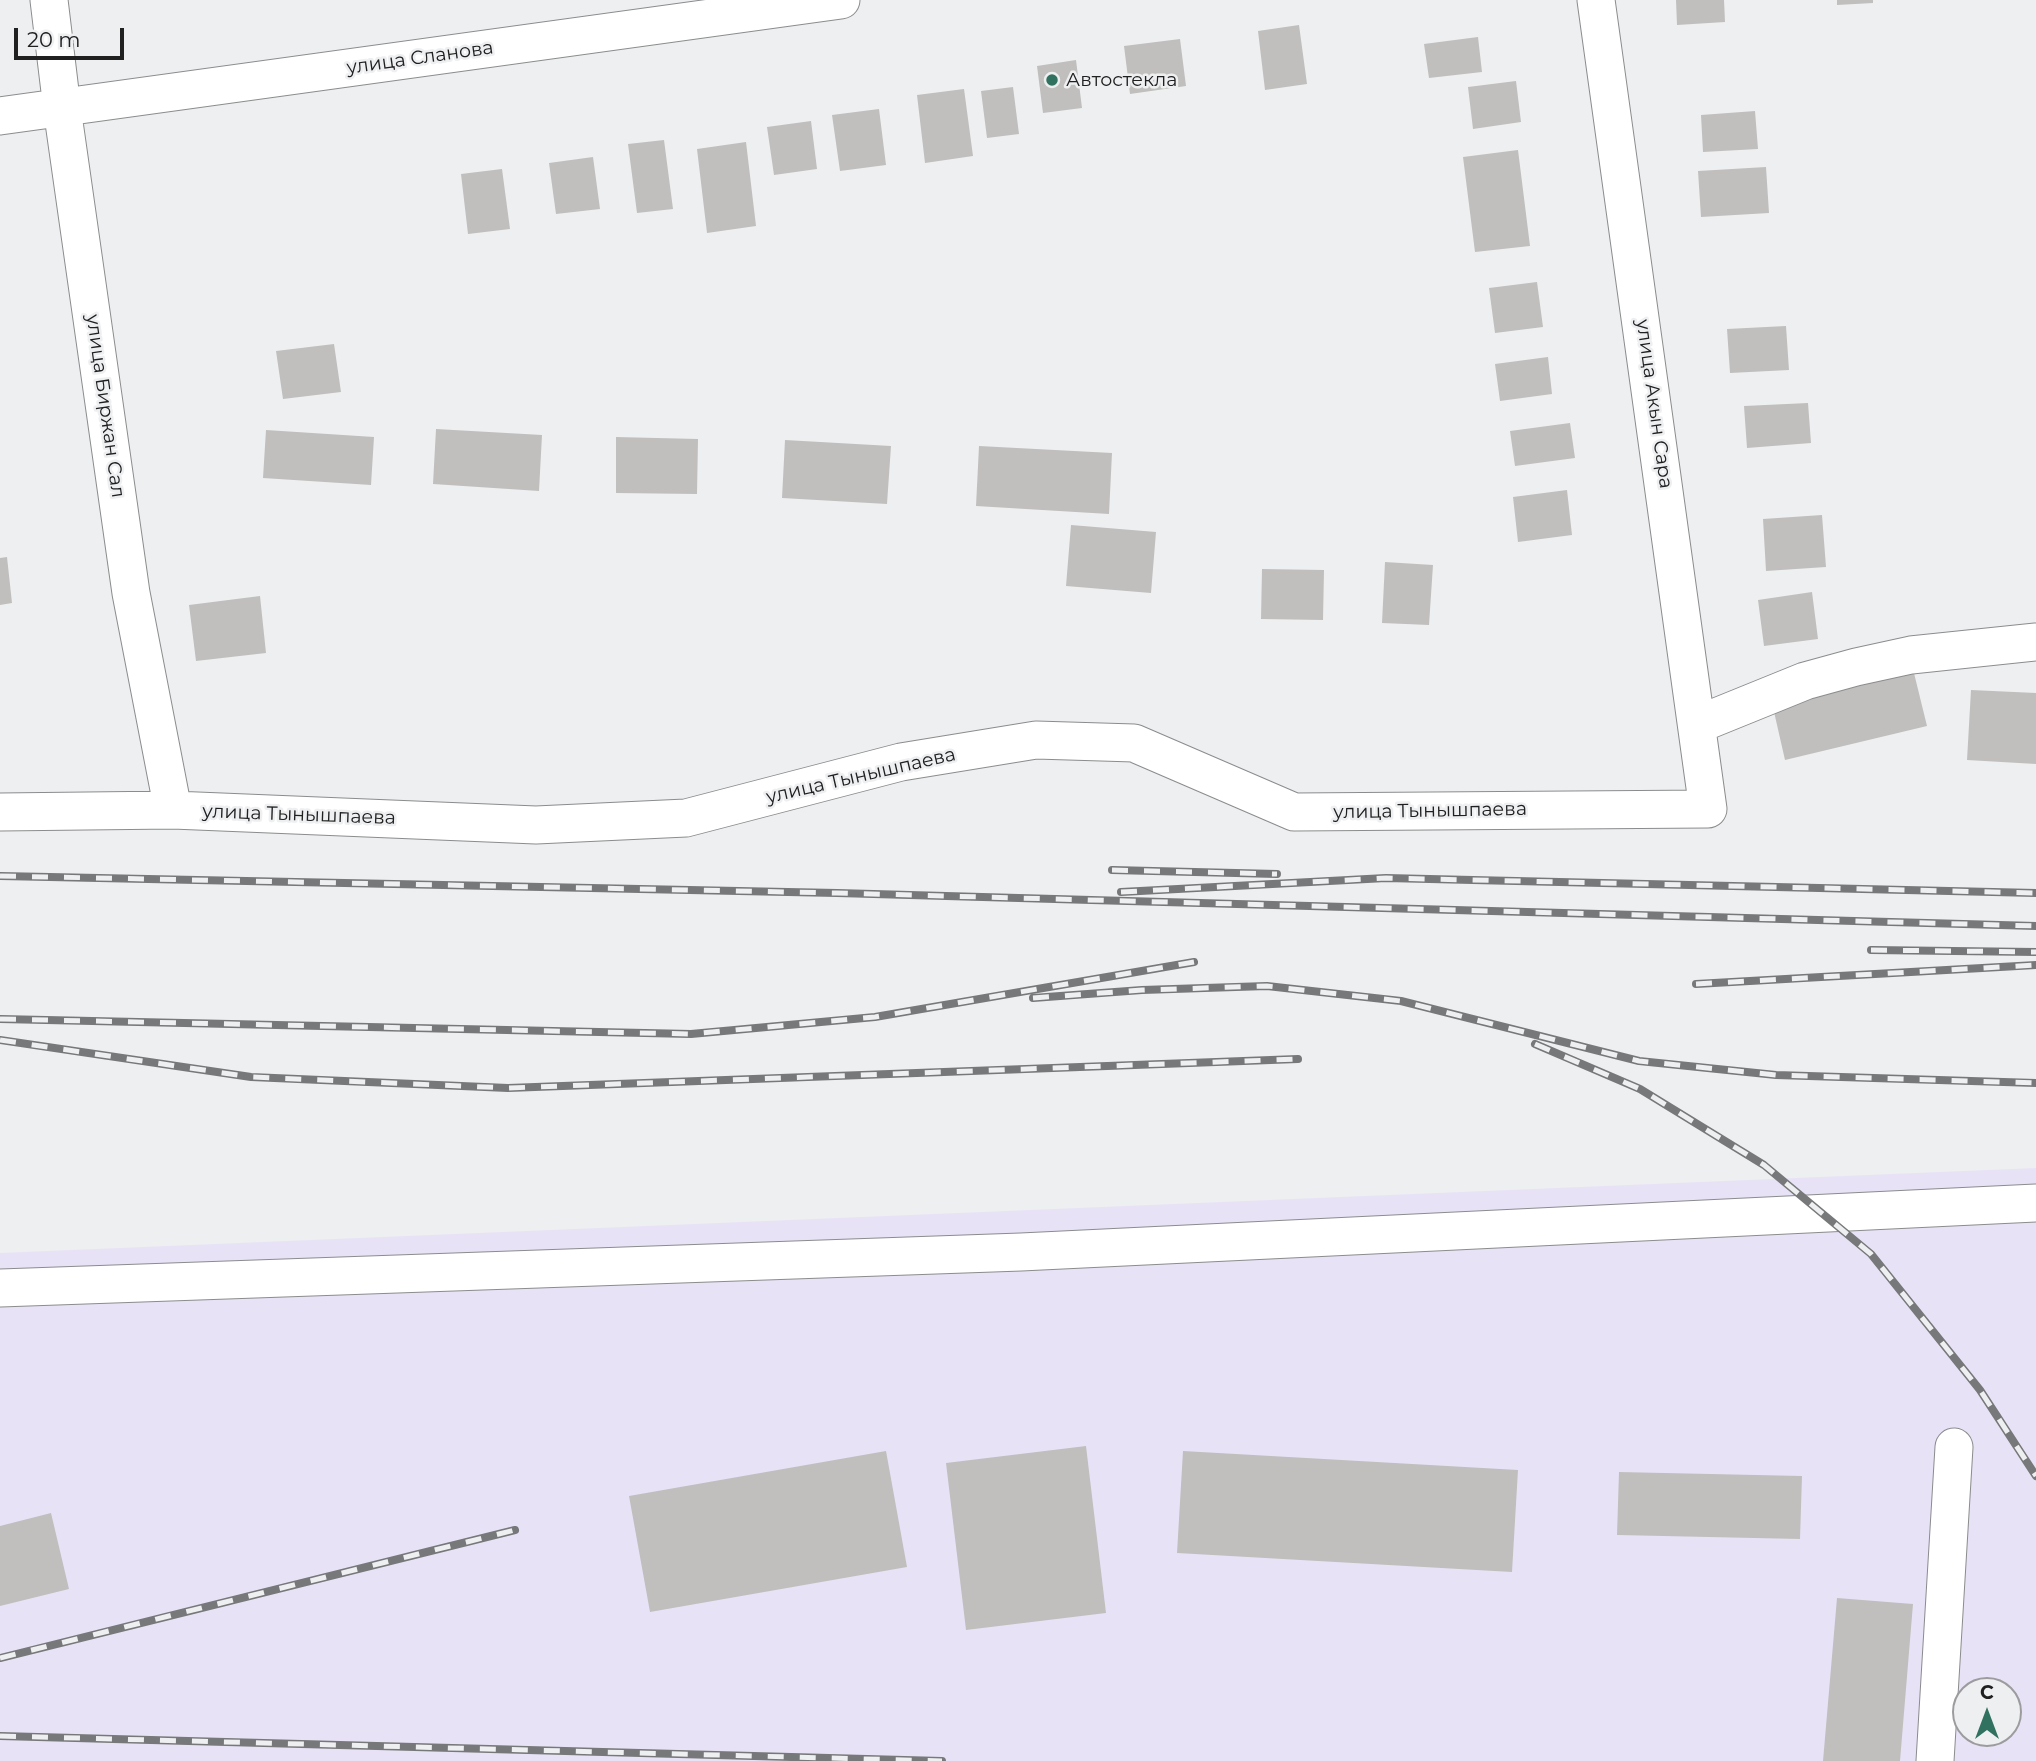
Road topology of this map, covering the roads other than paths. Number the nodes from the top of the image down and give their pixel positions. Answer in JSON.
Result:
{"nodes":[{"id":1,"x":49,"y":0,"type":"edge"},
{"id":2,"x":841,"y":0,"type":"edge"},
{"id":3,"x":1596,"y":0,"type":"edge"},
{"id":4,"x":62,"y":108,"type":"junction"},
{"id":5,"x":0,"y":116,"type":"edge"},
{"id":6,"x":2036,"y":642,"type":"edge"},
{"id":7,"x":1699,"y":724,"type":"junction"},
{"id":8,"x":1708,"y":808,"type":"joint"},
{"id":9,"x":173,"y":810,"type":"junction"},
{"id":10,"x":0,"y":812,"type":"edge"},
{"id":11,"x":2036,"y":1203,"type":"edge"},
{"id":12,"x":0,"y":1288,"type":"edge"},
{"id":13,"x":1954,"y":1447,"type":"dead end"},
{"id":14,"x":1935,"y":1761,"type":"edge"}],
"edges":[{"from":1,"to":4,"type":"street","name":"улица Биржан Сал"},
{"from":2,"to":4,"type":"street","name":"улица Сланова"},
{"from":3,"to":7,"type":"street","name":"улица Акын Сара"},
{"from":4,"to":5,"type":"street","name":"улица Сланова"},
{"from":4,"to":9,"type":"street","name":"улица Биржан Сал"},
{"from":6,"to":7,"type":"street"},
{"from":7,"to":8,"type":"street","name":"улица Акын Сара"},
{"from":8,"to":9,"type":"street","name":"улица Тынышпаева"},
{"from":9,"to":10,"type":"street","name":"улица Тынышпаева"},
{"from":11,"to":12,"type":"street"},
{"from":13,"to":14,"type":"street"}]}
